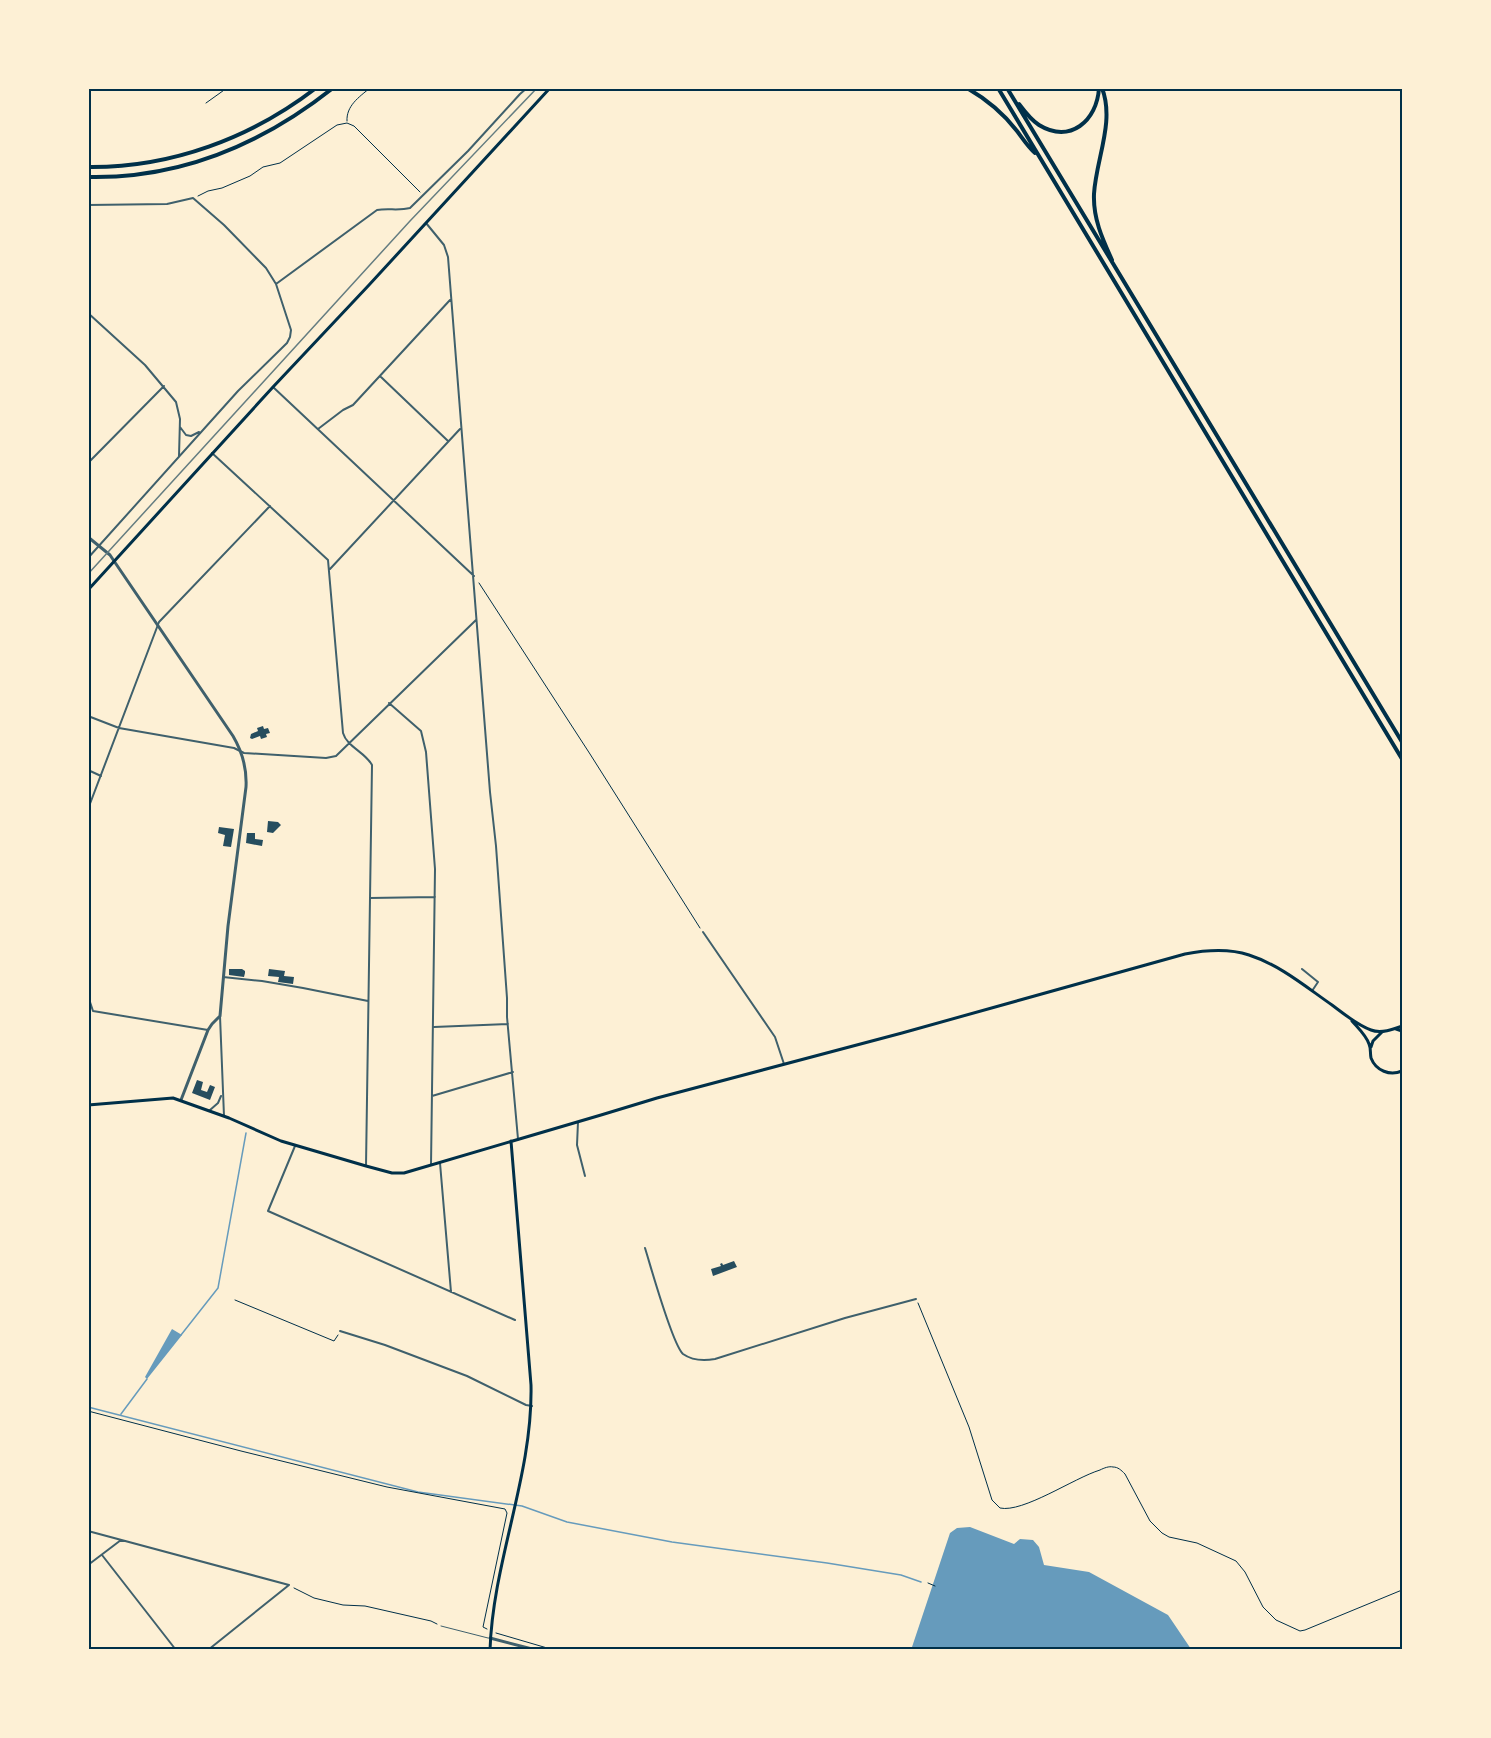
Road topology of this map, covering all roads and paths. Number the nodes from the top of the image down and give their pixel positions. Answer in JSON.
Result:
{"nodes":[{"id":1,"x":227,"y":88,"type":"edge"},
{"id":2,"x":316,"y":88,"type":"edge"},
{"id":3,"x":333,"y":88,"type":"edge"},
{"id":4,"x":370,"y":88,"type":"edge"},
{"id":5,"x":527,"y":88,"type":"edge"},
{"id":6,"x":550,"y":88,"type":"edge"},
{"id":7,"x":967,"y":88,"type":"edge"},
{"id":8,"x":998,"y":88,"type":"edge"},
{"id":9,"x":1100,"y":88,"type":"edge"},
{"id":10,"x":1008,"y":91,"type":"edge"},
{"id":11,"x":207,"y":103,"type":"dead end"},
{"id":12,"x":347,"y":123,"type":"junction"},
{"id":13,"x":1039,"y":156,"type":"junction"},
{"id":14,"x":88,"y":167,"type":"edge"},
{"id":15,"x":88,"y":177,"type":"edge"},
{"id":16,"x":424,"y":196,"type":"junction"},
{"id":17,"x":194,"y":198,"type":"junction"},
{"id":18,"x":88,"y":206,"type":"edge"},
{"id":19,"x":426,"y":223,"type":"junction"},
{"id":20,"x":1122,"y":279,"type":"junction"},
{"id":21,"x":276,"y":284,"type":"junction"},
{"id":22,"x":451,"y":299,"type":"junction"},
{"id":23,"x":88,"y":313,"type":"edge"},
{"id":24,"x":380,"y":376,"type":"junction"},
{"id":25,"x":164,"y":386,"type":"junction"},
{"id":26,"x":273,"y":387,"type":"junction"},
{"id":27,"x":180,"y":427,"type":"junction"},
{"id":28,"x":462,"y":427,"type":"junction"},
{"id":29,"x":318,"y":429,"type":"junction"},
{"id":30,"x":203,"y":431,"type":"junction"},
{"id":31,"x":448,"y":441,"type":"junction"},
{"id":32,"x":212,"y":453,"type":"junction"},
{"id":33,"x":178,"y":458,"type":"junction"},
{"id":34,"x":88,"y":463,"type":"edge"},
{"id":35,"x":393,"y":501,"type":"junction"},
{"id":36,"x":270,"y":506,"type":"junction"},
{"id":37,"x":88,"y":537,"type":"edge"},
{"id":38,"x":99,"y":547,"type":"junction"},
{"id":39,"x":88,"y":558,"type":"edge"},
{"id":40,"x":114,"y":561,"type":"junction"},
{"id":41,"x":330,"y":569,"type":"junction"},
{"id":42,"x":474,"y":576,"type":"junction"},
{"id":43,"x":88,"y":590,"type":"edge"},
{"id":44,"x":476,"y":620,"type":"junction"},
{"id":45,"x":158,"y":627,"type":"junction"},
{"id":46,"x":389,"y":703,"type":"junction"},
{"id":47,"x":88,"y":716,"type":"edge"},
{"id":48,"x":119,"y":728,"type":"junction"},
{"id":49,"x":349,"y":742,"type":"junction"},
{"id":50,"x":1402,"y":742,"type":"edge"},
{"id":51,"x":241,"y":751,"type":"junction"},
{"id":52,"x":1402,"y":759,"type":"edge"},
{"id":53,"x":88,"y":770,"type":"edge"},
{"id":54,"x":101,"y":776,"type":"junction"},
{"id":55,"x":88,"y":809,"type":"edge"},
{"id":56,"x":435,"y":897,"type":"junction"},
{"id":57,"x":370,"y":898,"type":"junction"},
{"id":58,"x":703,"y":932,"type":"joint"},
{"id":59,"x":1302,"y":969,"type":"dead end"},
{"id":60,"x":223,"y":977,"type":"junction"},
{"id":61,"x":1312,"y":991,"type":"junction"},
{"id":62,"x":88,"y":996,"type":"edge"},
{"id":63,"x":369,"y":1001,"type":"junction"},
{"id":64,"x":220,"y":1016,"type":"junction"},
{"id":65,"x":1349,"y":1018,"type":"junction"},
{"id":66,"x":508,"y":1024,"type":"junction"},
{"id":67,"x":1402,"y":1026,"type":"edge"},
{"id":68,"x":434,"y":1028,"type":"junction"},
{"id":69,"x":1394,"y":1029,"type":"junction"},
{"id":70,"x":208,"y":1030,"type":"junction"},
{"id":71,"x":1383,"y":1031,"type":"junction"},
{"id":72,"x":1402,"y":1031,"type":"edge"},
{"id":73,"x":1371,"y":1047,"type":"junction"},
{"id":74,"x":784,"y":1064,"type":"junction"},
{"id":75,"x":1402,"y":1071,"type":"edge"},
{"id":76,"x":513,"y":1072,"type":"junction"},
{"id":77,"x":222,"y":1094,"type":"junction"},
{"id":78,"x":432,"y":1096,"type":"junction"},
{"id":79,"x":181,"y":1100,"type":"junction"},
{"id":80,"x":88,"y":1106,"type":"edge"},
{"id":81,"x":209,"y":1111,"type":"junction"},
{"id":82,"x":224,"y":1116,"type":"junction"},
{"id":83,"x":578,"y":1122,"type":"junction"},
{"id":84,"x":518,"y":1139,"type":"junction"},
{"id":85,"x":511,"y":1142,"type":"junction"},
{"id":86,"x":295,"y":1146,"type":"junction"},
{"id":87,"x":440,"y":1163,"type":"junction"},
{"id":88,"x":366,"y":1166,"type":"junction"},
{"id":89,"x":431,"y":1166,"type":"junction"},
{"id":90,"x":585,"y":1176,"type":"dead end"},
{"id":91,"x":645,"y":1248,"type":"dead end"},
{"id":92,"x":451,"y":1293,"type":"junction"},
{"id":93,"x":916,"y":1299,"type":"joint"},
{"id":94,"x":236,"y":1300,"type":"dead end"},
{"id":95,"x":514,"y":1320,"type":"dead end"},
{"id":96,"x":340,"y":1331,"type":"joint"},
{"id":97,"x":532,"y":1406,"type":"junction"},
{"id":98,"x":88,"y":1411,"type":"edge"},
{"id":99,"x":88,"y":1531,"type":"edge"},
{"id":100,"x":121,"y":1540,"type":"junction"},
{"id":101,"x":102,"y":1555,"type":"junction"},
{"id":102,"x":88,"y":1565,"type":"edge"},
{"id":103,"x":928,"y":1583,"type":"dead end"},
{"id":104,"x":289,"y":1585,"type":"junction"},
{"id":105,"x":935,"y":1586,"type":"dead end"},
{"id":106,"x":1402,"y":1590,"type":"edge"},
{"id":107,"x":441,"y":1626,"type":"joint"},
{"id":108,"x":491,"y":1630,"type":"junction"},
{"id":109,"x":490,"y":1638,"type":"junction"},
{"id":110,"x":176,"y":1650,"type":"edge"},
{"id":111,"x":208,"y":1650,"type":"edge"},
{"id":112,"x":490,"y":1650,"type":"edge"},
{"id":113,"x":536,"y":1650,"type":"edge"},
{"id":114,"x":554,"y":1650,"type":"edge"}],
"edges":[{"from":1,"to":11,"type":"path"},
{"from":2,"to":14,"type":"highway"},
{"from":3,"to":15,"type":"highway"},
{"from":4,"to":12,"type":"path"},
{"from":5,"to":16,"type":"street"},
{"from":6,"to":19,"type":"main road"},
{"from":7,"to":13,"type":"highway"},
{"from":8,"to":13,"type":"highway"},
{"from":9,"to":10,"type":"highway"},
{"from":9,"to":20,"type":"highway"},
{"from":10,"to":20,"type":"highway"},
{"from":12,"to":16,"type":"path"},
{"from":12,"to":17,"type":"path"},
{"from":13,"to":52,"type":"highway"},
{"from":16,"to":21,"type":"street"},
{"from":17,"to":18,"type":"street"},
{"from":17,"to":21,"type":"street"},
{"from":19,"to":22,"type":"street"},
{"from":19,"to":26,"type":"main road"},
{"from":20,"to":50,"type":"highway"},
{"from":21,"to":30,"type":"street"},
{"from":22,"to":24,"type":"street"},
{"from":22,"to":28,"type":"street"},
{"from":23,"to":25,"type":"street"},
{"from":24,"to":29,"type":"street"},
{"from":24,"to":31,"type":"street"},
{"from":25,"to":27,"type":"street"},
{"from":25,"to":34,"type":"street"},
{"from":26,"to":29,"type":"street"},
{"from":26,"to":32,"type":"main road"},
{"from":27,"to":30,"type":"street"},
{"from":27,"to":33,"type":"street"},
{"from":28,"to":31,"type":"street"},
{"from":28,"to":42,"type":"street"},
{"from":29,"to":35,"type":"street"},
{"from":30,"to":33,"type":"street"},
{"from":31,"to":35,"type":"street"},
{"from":32,"to":36,"type":"street"},
{"from":32,"to":40,"type":"main road"},
{"from":33,"to":38,"type":"street"},
{"from":35,"to":41,"type":"street"},
{"from":35,"to":42,"type":"street"},
{"from":36,"to":41,"type":"street"},
{"from":36,"to":45,"type":"street"},
{"from":37,"to":38,"type":"street"},
{"from":38,"to":39,"type":"street"},
{"from":38,"to":40,"type":"street"},
{"from":40,"to":43,"type":"main road"},
{"from":40,"to":45,"type":"street"},
{"from":41,"to":49,"type":"street"},
{"from":42,"to":44,"type":"street"},
{"from":42,"to":58,"type":"path"},
{"from":44,"to":46,"type":"street"},
{"from":44,"to":66,"type":"street"},
{"from":45,"to":48,"type":"street"},
{"from":45,"to":51,"type":"street"},
{"from":46,"to":49,"type":"street"},
{"from":46,"to":56,"type":"street"},
{"from":47,"to":48,"type":"street"},
{"from":48,"to":51,"type":"street"},
{"from":48,"to":54,"type":"street"},
{"from":49,"to":51,"type":"street"},
{"from":49,"to":57,"type":"street"},
{"from":51,"to":60,"type":"street"},
{"from":53,"to":54,"type":"street"},
{"from":54,"to":55,"type":"street"},
{"from":56,"to":57,"type":"street"},
{"from":56,"to":68,"type":"street"},
{"from":57,"to":63,"type":"street"},
{"from":58,"to":74,"type":"street"},
{"from":59,"to":61,"type":"street"},
{"from":60,"to":63,"type":"street"},
{"from":60,"to":64,"type":"street"},
{"from":61,"to":65,"type":"main road"},
{"from":61,"to":74,"type":"main road"},
{"from":62,"to":70,"type":"street"},
{"from":63,"to":88,"type":"street"},
{"from":64,"to":70,"type":"street"},
{"from":64,"to":77,"type":"street"},
{"from":65,"to":71,"type":"main road"},
{"from":65,"to":73,"type":"main road"},
{"from":66,"to":68,"type":"street"},
{"from":66,"to":76,"type":"street"},
{"from":67,"to":69,"type":"main road"},
{"from":68,"to":78,"type":"street"},
{"from":69,"to":71,"type":"main road"},
{"from":69,"to":72,"type":"main road"},
{"from":70,"to":79,"type":"street"},
{"from":71,"to":73,"type":"main road"},
{"from":73,"to":75,"type":"main road"},
{"from":74,"to":83,"type":"main road"},
{"from":76,"to":78,"type":"street"},
{"from":76,"to":84,"type":"street"},
{"from":77,"to":81,"type":"street"},
{"from":77,"to":82,"type":"street"},
{"from":78,"to":89,"type":"street"},
{"from":79,"to":80,"type":"main road"},
{"from":79,"to":81,"type":"main road"},
{"from":81,"to":82,"type":"main road"},
{"from":82,"to":86,"type":"main road"},
{"from":83,"to":84,"type":"main road"},
{"from":83,"to":90,"type":"street"},
{"from":84,"to":85,"type":"main road"},
{"from":85,"to":87,"type":"main road"},
{"from":85,"to":97,"type":"main road"},
{"from":86,"to":88,"type":"main road"},
{"from":86,"to":92,"type":"street"},
{"from":87,"to":89,"type":"main road"},
{"from":87,"to":92,"type":"street"},
{"from":88,"to":89,"type":"main road"},
{"from":91,"to":93,"type":"street"},
{"from":92,"to":95,"type":"street"},
{"from":93,"to":106,"type":"path"},
{"from":94,"to":96,"type":"path"},
{"from":96,"to":97,"type":"street"},
{"from":97,"to":108,"type":"main road"},
{"from":98,"to":108,"type":"path"},
{"from":99,"to":100,"type":"street"},
{"from":100,"to":101,"type":"street"},
{"from":100,"to":104,"type":"street"},
{"from":101,"to":102,"type":"street"},
{"from":101,"to":110,"type":"street"},
{"from":103,"to":105,"type":"path"},
{"from":104,"to":107,"type":"path"},
{"from":104,"to":111,"type":"street"},
{"from":107,"to":109,"type":"lane"},
{"from":108,"to":109,"type":"main road"},
{"from":108,"to":114,"type":"path"},
{"from":109,"to":112,"type":"main road"},
{"from":109,"to":113,"type":"street"}]}
